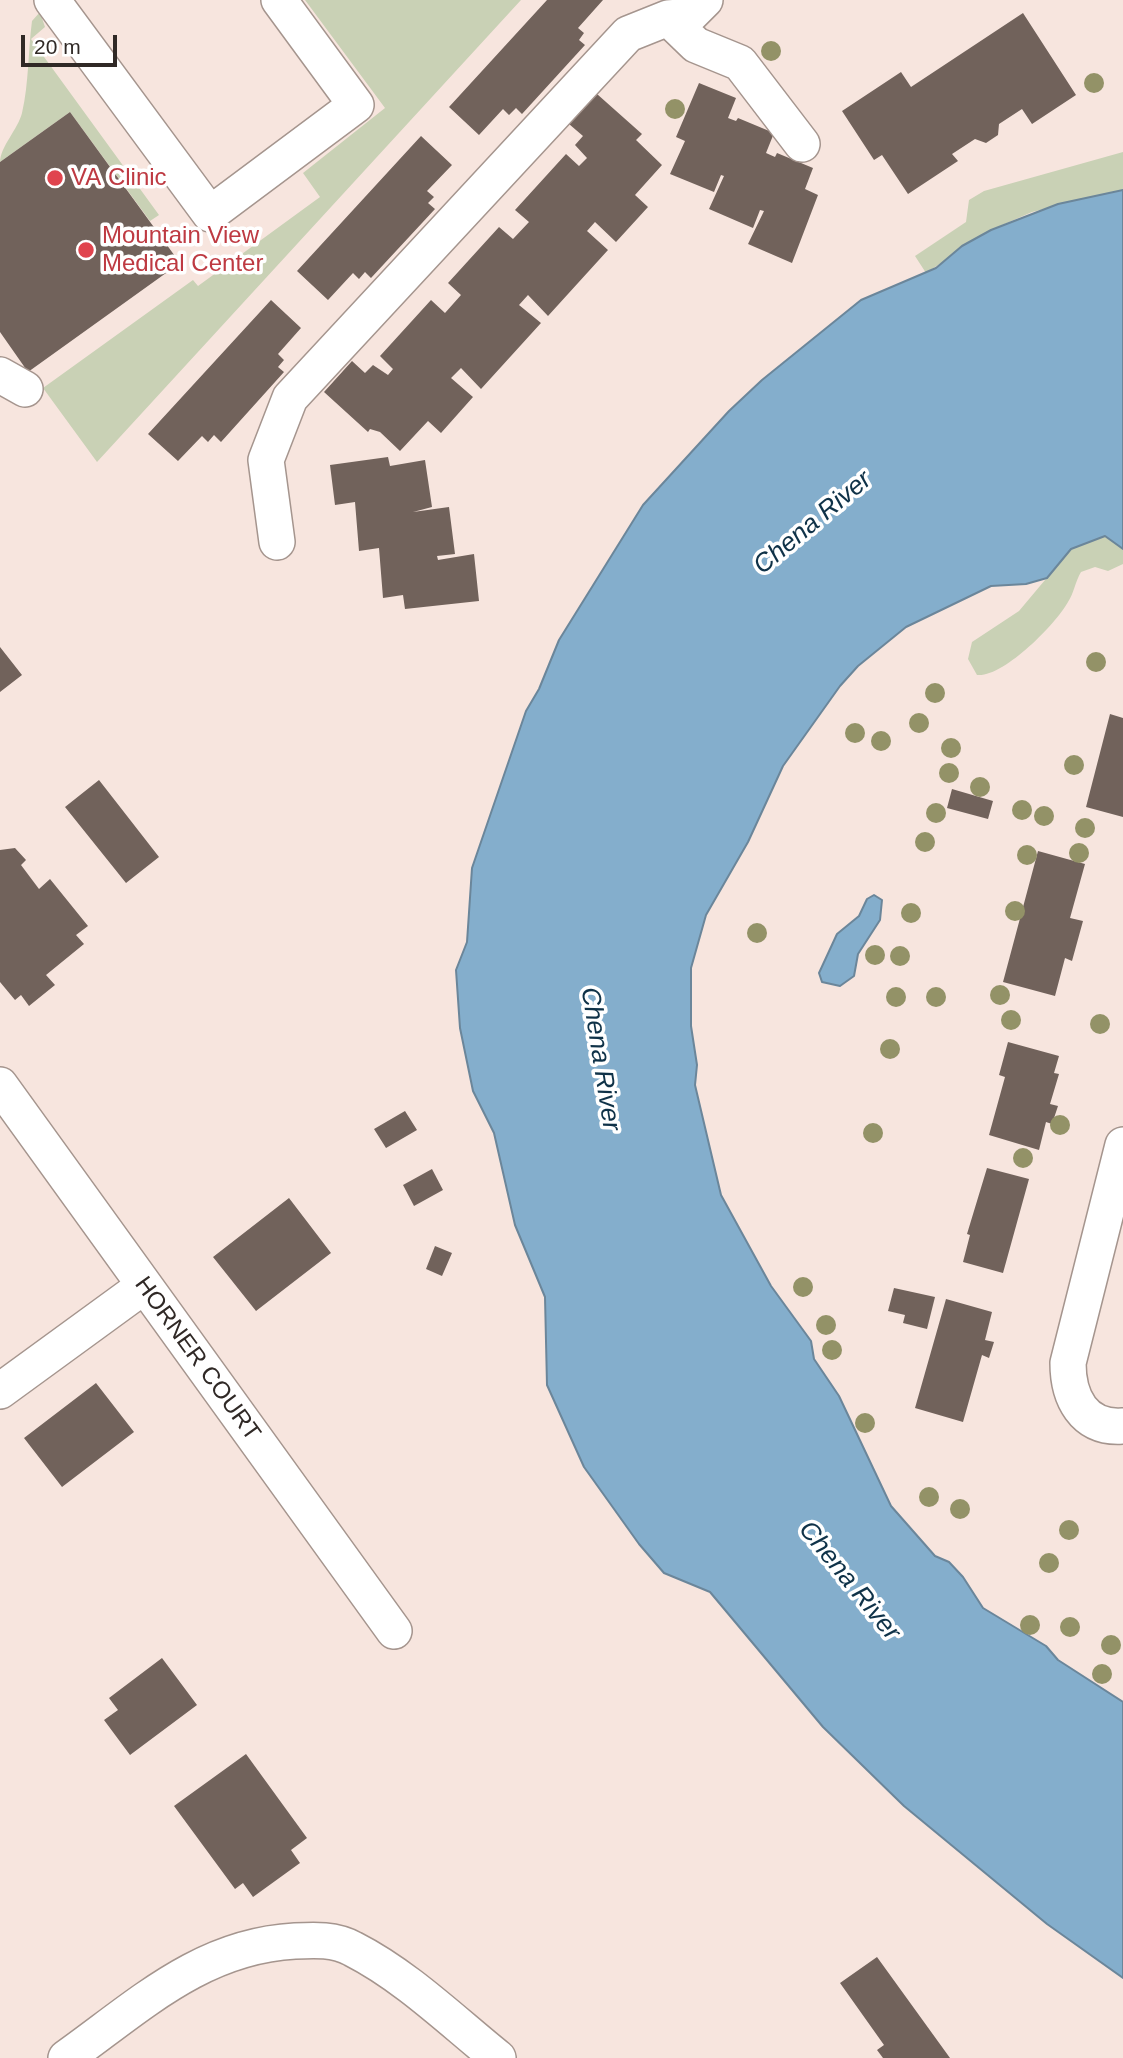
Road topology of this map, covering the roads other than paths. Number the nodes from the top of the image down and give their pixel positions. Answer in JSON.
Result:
{"nodes":[{"id":1,"x":52,"y":0,"type":"edge"},
{"id":2,"x":279,"y":0,"type":"edge"},
{"id":3,"x":705,"y":0,"type":"edge"},
{"id":4,"x":672,"y":9,"type":"edge"},
{"id":5,"x":802,"y":144,"type":"dead end"},
{"id":6,"x":277,"y":542,"type":"dead end"},
{"id":7,"x":0,"y":1085,"type":"edge"},
{"id":8,"x":1123,"y":1145,"type":"edge"},
{"id":9,"x":144,"y":1286,"type":"junction"},
{"id":10,"x":0,"y":1391,"type":"edge"},
{"id":11,"x":1123,"y":1426,"type":"edge"},
{"id":12,"x":394,"y":1631,"type":"dead end"},
{"id":13,"x":66,"y":2058,"type":"edge"},
{"id":14,"x":498,"y":2058,"type":"edge"}],
"edges":[{"from":1,"to":2,"type":"street"},
{"from":3,"to":4,"type":"street"},
{"from":4,"to":5,"type":"street"},
{"from":4,"to":6,"type":"street"},
{"from":7,"to":9,"type":"street","name":"HORNER COURT"},
{"from":8,"to":11,"type":"street"},
{"from":9,"to":10,"type":"street"},
{"from":9,"to":12,"type":"street","name":"HORNER COURT"},
{"from":13,"to":14,"type":"street"}]}
